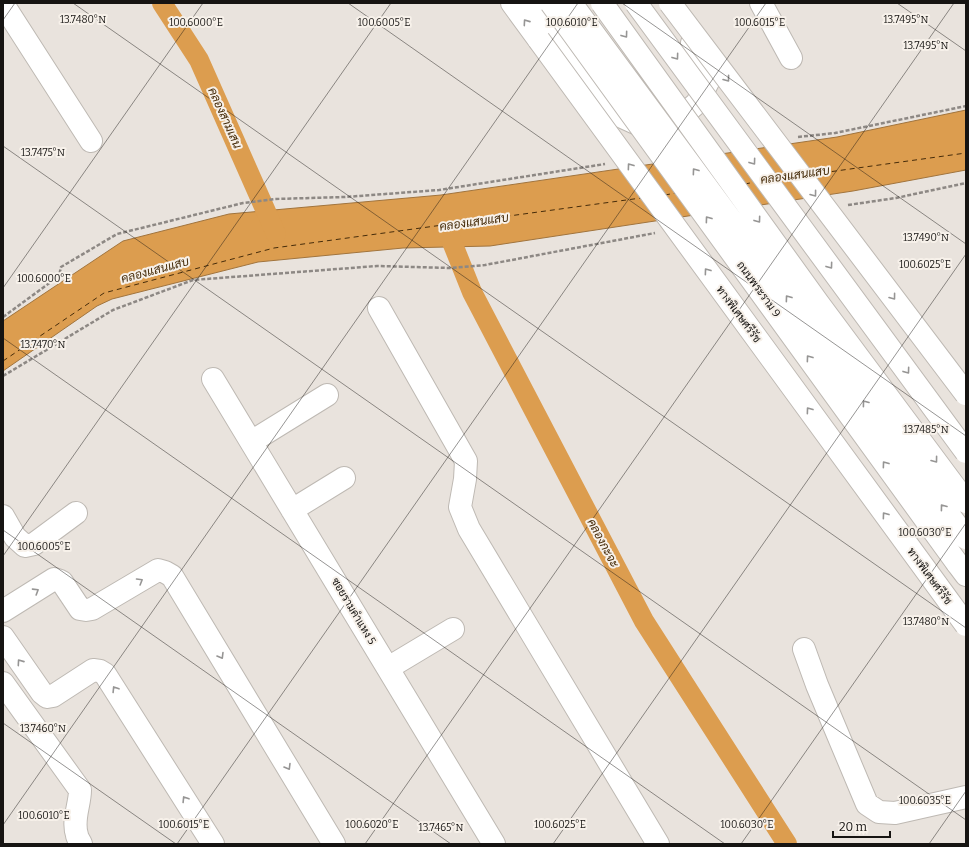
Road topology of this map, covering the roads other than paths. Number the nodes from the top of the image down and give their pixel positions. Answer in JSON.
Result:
{"nodes":[{"id":1,"x":512,"y":3,"type":"edge"},
{"id":2,"x":535,"y":3,"type":"edge"},
{"id":3,"x":551,"y":3,"type":"edge"},
{"id":4,"x":571,"y":3,"type":"edge"},
{"id":5,"x":602,"y":3,"type":"edge"},
{"id":6,"x":636,"y":3,"type":"edge"},
{"id":7,"x":664,"y":3,"type":"edge"},
{"id":8,"x":670,"y":3,"type":"edge"},
{"id":9,"x":761,"y":3,"type":"edge"},
{"id":10,"x":3,"y":4,"type":"edge"},
{"id":11,"x":791,"y":58,"type":"dead end"},
{"id":12,"x":91,"y":141,"type":"dead end"},
{"id":13,"x":379,"y":308,"type":"dead end"},
{"id":14,"x":213,"y":379,"type":"dead end"},
{"id":15,"x":966,"y":394,"type":"edge"},
{"id":16,"x":327,"y":395,"type":"dead end"},
{"id":17,"x":251,"y":442,"type":"junction"},
{"id":18,"x":966,"y":452,"type":"edge"},
{"id":19,"x":344,"y":478,"type":"dead end"},
{"id":20,"x":966,"y":502,"type":"edge"},
{"id":21,"x":292,"y":510,"type":"junction"},
{"id":22,"x":76,"y":514,"type":"dead end"},
{"id":23,"x":3,"y":516,"type":"edge"},
{"id":24,"x":966,"y":538,"type":"edge"},
{"id":25,"x":962,"y":569,"type":"edge"},
{"id":26,"x":3,"y":611,"type":"edge"},
{"id":27,"x":966,"y":625,"type":"edge"},
{"id":28,"x":453,"y":630,"type":"dead end"},
{"id":29,"x":3,"y":637,"type":"edge"},
{"id":30,"x":804,"y":649,"type":"dead end"},
{"id":31,"x":388,"y":668,"type":"junction"},
{"id":32,"x":3,"y":683,"type":"edge"},
{"id":33,"x":966,"y":798,"type":"edge"},
{"id":34,"x":81,"y":844,"type":"edge"},
{"id":35,"x":213,"y":844,"type":"edge"},
{"id":36,"x":334,"y":844,"type":"edge"},
{"id":37,"x":494,"y":844,"type":"edge"},
{"id":38,"x":658,"y":844,"type":"edge"}],
"edges":[{"from":27,"to":1,"type":"main road","name":"ทางพิเศษศรีรัช","one_way":true,"bridge":true},
{"from":2,"to":7,"type":"main road"},
{"from":25,"to":3,"type":"main road","name":"ถนนพระราม 9","one_way":true,"bridge":true},
{"from":24,"to":4,"type":"main road","name":"ถนนพระราม 9","one_way":true,"bridge":true},
{"from":5,"to":20,"type":"main road","one_way":true,"bridge":true},
{"from":6,"to":18,"type":"main road","one_way":true,"bridge":true},
{"from":8,"to":15,"type":"main road","one_way":true,"bridge":true},
{"from":9,"to":11,"type":"main road"},
{"from":10,"to":12,"type":"main road"},
{"from":13,"to":38,"type":"main road"},
{"from":14,"to":17,"type":"main road","name":"ซอยรามคำแหง 5"},
{"from":16,"to":17,"type":"main road"},
{"from":17,"to":21,"type":"main road","name":"ซอยรามคำแหง 5"},
{"from":19,"to":21,"type":"main road"},
{"from":21,"to":31,"type":"main road","name":"ซอยรามคำแหง 5"},
{"from":22,"to":23,"type":"main road"},
{"from":26,"to":36,"type":"main road","one_way":true},
{"from":28,"to":31,"type":"main road"},
{"from":35,"to":29,"type":"main road","one_way":true},
{"from":30,"to":33,"type":"main road"},
{"from":31,"to":37,"type":"main road","name":"ซอยรามคำแหง 5"},
{"from":32,"to":34,"type":"main road"}]}
